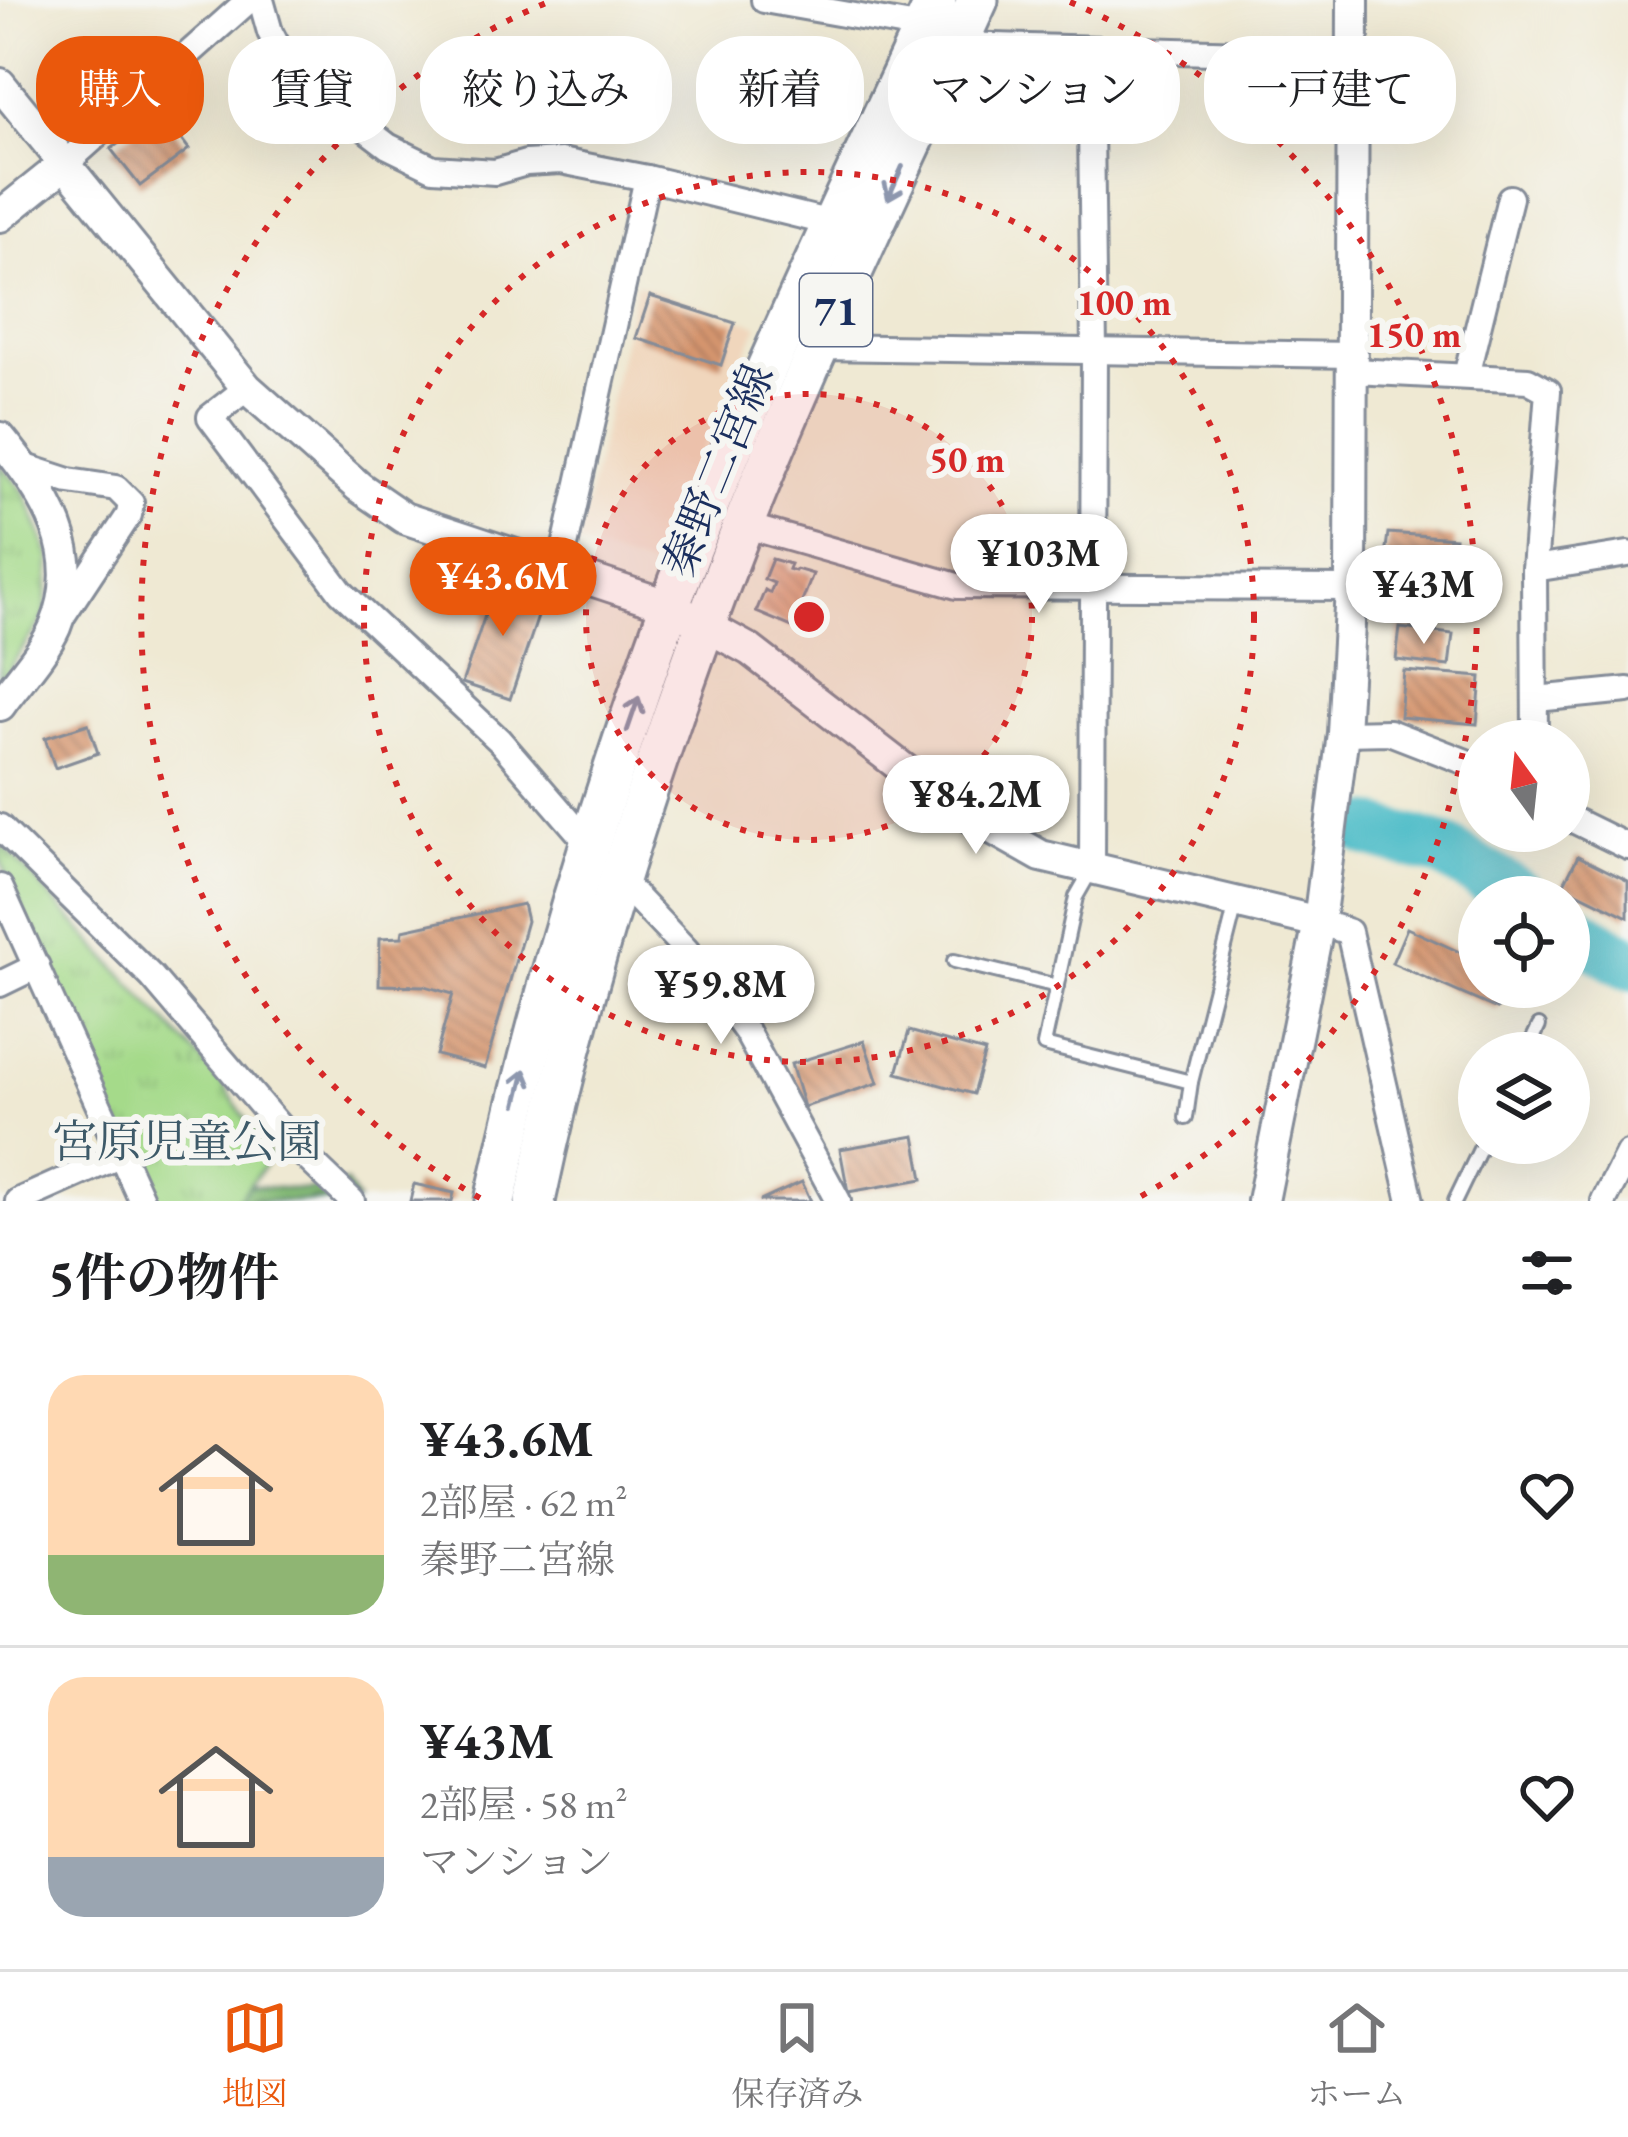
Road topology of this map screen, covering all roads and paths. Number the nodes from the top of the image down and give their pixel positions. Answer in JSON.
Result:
{"nodes":[{"id":1,"x":249,"y":0,"type":"edge"},
{"id":2,"x":262,"y":0,"type":"edge"},
{"id":3,"x":764,"y":0,"type":"edge"},
{"id":4,"x":978,"y":0,"type":"edge"},
{"id":5,"x":1353,"y":0,"type":"edge"},
{"id":6,"x":939,"y":25,"type":"edge"},
{"id":7,"x":1001,"y":36,"type":"edge"},
{"id":8,"x":1353,"y":36,"type":"edge"},
{"id":9,"x":0,"y":84,"type":"edge"},
{"id":10,"x":1091,"y":144,"type":"edge"},
{"id":11,"x":1353,"y":144,"type":"edge"},
{"id":12,"x":66,"y":164,"type":"junction"},
{"id":13,"x":647,"y":178,"type":"junction"},
{"id":14,"x":1510,"y":198,"type":"dead end"},
{"id":15,"x":0,"y":216,"type":"edge"},
{"id":16,"x":835,"y":224,"type":"junction"},
{"id":17,"x":819,"y":347,"type":"junction"},
{"id":18,"x":1094,"y":351,"type":"junction"},
{"id":19,"x":1353,"y":363,"type":"junction"},
{"id":20,"x":1466,"y":376,"type":"junction"},
{"id":21,"x":247,"y":388,"type":"junction"},
{"id":22,"x":0,"y":439,"type":"edge"},
{"id":23,"x":23,"y":466,"type":"junction"},
{"id":24,"x":743,"y":525,"type":"junction"},
{"id":25,"x":1628,"y":554,"type":"edge"},
{"id":26,"x":560,"y":568,"type":"junction"},
{"id":27,"x":1534,"y":569,"type":"junction"},
{"id":28,"x":1094,"y":586,"type":"junction"},
{"id":29,"x":1351,"y":588,"type":"junction"},
{"id":30,"x":670,"y":606,"type":"junction"},
{"id":31,"x":707,"y":626,"type":"junction"},
{"id":32,"x":54,"y":629,"type":"junction"},
{"id":33,"x":1628,"y":690,"type":"edge"},
{"id":34,"x":1536,"y":699,"type":"junction"},
{"id":35,"x":0,"y":705,"type":"edge"},
{"id":36,"x":1536,"y":720,"type":"edge"},
{"id":37,"x":1342,"y":733,"type":"junction"},
{"id":38,"x":1458,"y":759,"type":"edge"},
{"id":39,"x":0,"y":827,"type":"edge"},
{"id":40,"x":1590,"y":829,"type":"edge"},
{"id":41,"x":588,"y":843,"type":"junction"},
{"id":42,"x":1628,"y":848,"type":"edge"},
{"id":43,"x":1092,"y":869,"type":"junction"},
{"id":44,"x":620,"y":880,"type":"junction"},
{"id":45,"x":0,"y":887,"type":"edge"},
{"id":46,"x":1236,"y":902,"type":"junction"},
{"id":47,"x":1319,"y":922,"type":"junction"},
{"id":48,"x":954,"y":961,"type":"dead end"},
{"id":49,"x":37,"y":966,"type":"junction"},
{"id":50,"x":0,"y":984,"type":"edge"},
{"id":51,"x":1057,"y":986,"type":"junction"},
{"id":52,"x":1539,"y":1026,"type":"dead end"},
{"id":53,"x":1536,"y":1032,"type":"edge"},
{"id":54,"x":1191,"y":1082,"type":"junction"},
{"id":55,"x":1186,"y":1118,"type":"dead end"},
{"id":56,"x":1628,"y":1154,"type":"edge"},
{"id":57,"x":121,"y":1155,"type":"junction"},
{"id":58,"x":1473,"y":1164,"type":"edge"},
{"id":59,"x":18,"y":1201,"type":"edge"},
{"id":60,"x":142,"y":1201,"type":"edge"},
{"id":61,"x":352,"y":1201,"type":"edge"},
{"id":62,"x":495,"y":1201,"type":"edge"},
{"id":63,"x":535,"y":1201,"type":"edge"},
{"id":64,"x":838,"y":1201,"type":"edge"},
{"id":65,"x":1263,"y":1201,"type":"edge"},
{"id":66,"x":1412,"y":1201,"type":"edge"},
{"id":67,"x":1455,"y":1201,"type":"edge"},
{"id":68,"x":1604,"y":1201,"type":"edge"}],
"edges":[{"from":1,"to":12,"type":"street"},
{"from":2,"to":13,"type":"street"},
{"from":3,"to":6,"type":"street"},
{"from":4,"to":6,"type":"main road","name":"秦野二宮線","number":"71"},
{"from":5,"to":8,"type":"street"},
{"from":6,"to":7,"type":"street"},
{"from":6,"to":16,"type":"main road","name":"秦野二宮線","number":"71"},
{"from":6,"to":17,"type":"main road","name":"秦野二宮線","number":"71","one_way":true},
{"from":9,"to":12,"type":"street"},
{"from":10,"to":18,"type":"street"},
{"from":11,"to":19,"type":"street"},
{"from":12,"to":15,"type":"street"},
{"from":12,"to":21,"type":"street"},
{"from":13,"to":16,"type":"street"},
{"from":13,"to":26,"type":"street"},
{"from":14,"to":20,"type":"street"},
{"from":16,"to":30,"type":"main road","name":"秦野二宮線","number":"71"},
{"from":17,"to":18,"type":"street"},
{"from":17,"to":24,"type":"main road","name":"秦野二宮線","number":"71"},
{"from":18,"to":19,"type":"street"},
{"from":18,"to":28,"type":"street"},
{"from":19,"to":20,"type":"street"},
{"from":19,"to":29,"type":"street"},
{"from":20,"to":27,"type":"street"},
{"from":21,"to":26,"type":"street"},
{"from":21,"to":41,"type":"street"},
{"from":22,"to":23,"type":"street"},
{"from":23,"to":32,"type":"street"},
{"from":23,"to":32,"type":"street"},
{"from":24,"to":28,"type":"street"},
{"from":24,"to":31,"type":"main road","name":"秦野二宮線","number":"71"},
{"from":25,"to":27,"type":"street"},
{"from":26,"to":30,"type":"street"},
{"from":27,"to":34,"type":"street"},
{"from":28,"to":29,"type":"street"},
{"from":28,"to":43,"type":"street"},
{"from":29,"to":37,"type":"street"},
{"from":30,"to":31,"type":"street"},
{"from":41,"to":30,"type":"main road","name":"秦野二宮線","number":"71","one_way":true},
{"from":31,"to":43,"type":"street"},
{"from":31,"to":44,"type":"main road","name":"秦野二宮線","number":"71"},
{"from":32,"to":35,"type":"street"},
{"from":33,"to":34,"type":"street"},
{"from":34,"to":36,"type":"street"},
{"from":37,"to":38,"type":"street"},
{"from":37,"to":47,"type":"street"},
{"from":39,"to":61,"type":"street"},
{"from":40,"to":42,"type":"street"},
{"from":62,"to":41,"type":"main road","name":"秦野二宮線","number":"71","one_way":true},
{"from":43,"to":46,"type":"street"},
{"from":43,"to":51,"type":"lane"},
{"from":44,"to":63,"type":"main road","name":"秦野二宮線","number":"71"},
{"from":44,"to":64,"type":"street"},
{"from":45,"to":49,"type":"street"},
{"from":46,"to":47,"type":"street"},
{"from":46,"to":54,"type":"lane"},
{"from":47,"to":65,"type":"street"},
{"from":47,"to":66,"type":"street"},
{"from":48,"to":51,"type":"lane"},
{"from":49,"to":50,"type":"street"},
{"from":49,"to":57,"type":"street"},
{"from":51,"to":54,"type":"lane"},
{"from":52,"to":53,"type":"lane"},
{"from":54,"to":55,"type":"lane"},
{"from":56,"to":68,"type":"street"},
{"from":57,"to":59,"type":"street"},
{"from":57,"to":60,"type":"street"},
{"from":58,"to":67,"type":"lane"}]}
